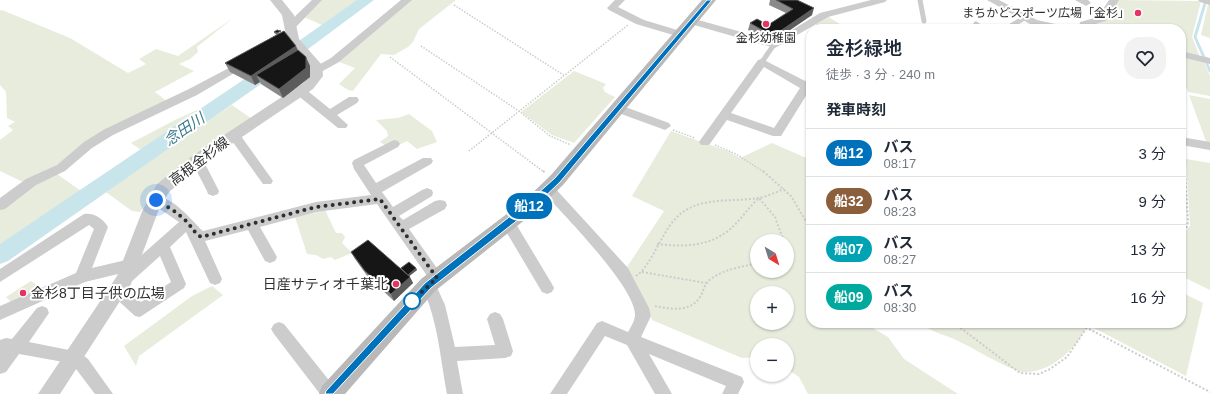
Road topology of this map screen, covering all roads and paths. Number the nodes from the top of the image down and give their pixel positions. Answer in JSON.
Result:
{"nodes":[{"id":1,"x":276,"y":0,"type":"edge"},
{"id":2,"x":317,"y":0,"type":"edge"},
{"id":3,"x":407,"y":0,"type":"edge"},
{"id":4,"x":620,"y":0,"type":"edge"},
{"id":5,"x":709,"y":0,"type":"edge"},
{"id":6,"x":882,"y":0,"type":"edge"},
{"id":7,"x":920,"y":0,"type":"edge"},
{"id":8,"x":994,"y":0,"type":"edge"},
{"id":9,"x":1114,"y":0,"type":"edge"},
{"id":10,"x":1203,"y":0,"type":"edge"},
{"id":11,"x":1210,"y":2,"type":"edge"},
{"id":12,"x":454,"y":5,"type":"dead end"},
{"id":13,"x":635,"y":18,"type":"junction"},
{"id":14,"x":1024,"y":18,"type":"junction"},
{"id":15,"x":924,"y":21,"type":"dead end"},
{"id":16,"x":809,"y":24,"type":"edge"},
{"id":17,"x":1014,"y":24,"type":"edge"},
{"id":18,"x":1043,"y":24,"type":"edge"},
{"id":19,"x":1084,"y":24,"type":"edge"},
{"id":20,"x":806,"y":26,"type":"edge"},
{"id":21,"x":685,"y":28,"type":"junction"},
{"id":22,"x":290,"y":36,"type":"junction"},
{"id":23,"x":421,"y":46,"type":"dead end"},
{"id":24,"x":773,"y":46,"type":"junction"},
{"id":25,"x":1186,"y":55,"type":"edge"},
{"id":26,"x":390,"y":57,"type":"dead end"},
{"id":27,"x":252,"y":58,"type":"edge"},
{"id":28,"x":1207,"y":60,"type":"edge"},
{"id":29,"x":762,"y":62,"type":"junction"},
{"id":30,"x":316,"y":67,"type":"junction"},
{"id":31,"x":565,"y":76,"type":"junction"},
{"id":32,"x":806,"y":87,"type":"edge"},
{"id":33,"x":300,"y":91,"type":"junction"},
{"id":34,"x":806,"y":91,"type":"edge"},
{"id":35,"x":353,"y":100,"type":"dead end"},
{"id":36,"x":617,"y":108,"type":"junction"},
{"id":37,"x":519,"y":111,"type":"junction"},
{"id":38,"x":330,"y":114,"type":"junction"},
{"id":39,"x":724,"y":115,"type":"junction"},
{"id":40,"x":342,"y":125,"type":"dead end"},
{"id":41,"x":665,"y":126,"type":"joint"},
{"id":42,"x":492,"y":132,"type":"junction"},
{"id":43,"x":234,"y":135,"type":"junction"},
{"id":44,"x":705,"y":142,"type":"junction"},
{"id":45,"x":1186,"y":142,"type":"edge"},
{"id":46,"x":394,"y":144,"type":"dead end"},
{"id":47,"x":1210,"y":146,"type":"edge"},
{"id":48,"x":583,"y":148,"type":"junction"},
{"id":49,"x":469,"y":151,"type":"dead end"},
{"id":50,"x":197,"y":160,"type":"junction"},
{"id":51,"x":427,"y":161,"type":"dead end"},
{"id":52,"x":267,"y":181,"type":"dead end"},
{"id":53,"x":1186,"y":181,"type":"edge"},
{"id":54,"x":552,"y":184,"type":"junction"},
{"id":55,"x":784,"y":188,"type":"junction"},
{"id":56,"x":213,"y":191,"type":"dead end"},
{"id":57,"x":427,"y":193,"type":"dead end"},
{"id":58,"x":377,"y":194,"type":"junction"},
{"id":59,"x":759,"y":198,"type":"junction"},
{"id":60,"x":156,"y":200,"type":"junction"},
{"id":61,"x":0,"y":205,"type":"edge"},
{"id":62,"x":440,"y":205,"type":"dead end"},
{"id":63,"x":390,"y":214,"type":"junction"},
{"id":64,"x":806,"y":221,"type":"edge"},
{"id":65,"x":508,"y":223,"type":"junction"},
{"id":66,"x":251,"y":224,"type":"junction"},
{"id":67,"x":1186,"y":226,"type":"edge"},
{"id":68,"x":190,"y":227,"type":"junction"},
{"id":69,"x":400,"y":228,"type":"junction"},
{"id":70,"x":781,"y":234,"type":"edge"},
{"id":71,"x":657,"y":244,"type":"junction"},
{"id":72,"x":162,"y":245,"type":"junction"},
{"id":73,"x":270,"y":257,"type":"dead end"},
{"id":74,"x":750,"y":266,"type":"edge"},
{"id":75,"x":642,"y":272,"type":"junction"},
{"id":76,"x":0,"y":276,"type":"edge"},
{"id":77,"x":82,"y":277,"type":"junction"},
{"id":78,"x":124,"y":278,"type":"junction"},
{"id":79,"x":215,"y":279,"type":"dead end"},
{"id":80,"x":627,"y":280,"type":"junction"},
{"id":81,"x":432,"y":281,"type":"junction"},
{"id":82,"x":706,"y":283,"type":"junction"},
{"id":83,"x":547,"y":288,"type":"dead end"},
{"id":84,"x":642,"y":308,"type":"junction"},
{"id":85,"x":0,"y":313,"type":"edge"},
{"id":86,"x":42,"y":313,"type":"dead end"},
{"id":87,"x":495,"y":319,"type":"dead end"},
{"id":88,"x":961,"y":328,"type":"edge"},
{"id":89,"x":279,"y":329,"type":"dead end"},
{"id":90,"x":1088,"y":329,"type":"joint"},
{"id":91,"x":632,"y":340,"type":"junction"},
{"id":92,"x":0,"y":347,"type":"edge"},
{"id":93,"x":16,"y":347,"type":"junction"},
{"id":94,"x":447,"y":355,"type":"junction"},
{"id":95,"x":73,"y":357,"type":"junction"},
{"id":96,"x":0,"y":367,"type":"edge"},
{"id":97,"x":1210,"y":392,"type":"edge"},
{"id":98,"x":48,"y":394,"type":"edge"},
{"id":99,"x":105,"y":394,"type":"edge"},
{"id":100,"x":330,"y":394,"type":"edge"},
{"id":101,"x":454,"y":394,"type":"edge"},
{"id":102,"x":558,"y":394,"type":"edge"},
{"id":103,"x":664,"y":394,"type":"edge"},
{"id":104,"x":730,"y":394,"type":"edge"}],
"edges":[{"from":1,"to":22,"type":"street"},
{"from":2,"to":22,"type":"street"},
{"from":3,"to":30,"type":"street"},
{"from":4,"to":13,"type":"street"},
{"from":5,"to":21,"type":"main road"},
{"from":6,"to":16,"type":"street"},
{"from":7,"to":15,"type":"lane"},
{"from":8,"to":14,"type":"street"},
{"from":9,"to":19,"type":"street"},
{"from":10,"to":11,"type":"street"},
{"from":12,"to":31,"type":"path"},
{"from":13,"to":21,"type":"street"},
{"from":13,"to":31,"type":"path"},
{"from":14,"to":17,"type":"lane"},
{"from":14,"to":18,"type":"street"},
{"from":20,"to":24,"type":"street"},
{"from":21,"to":24,"type":"street"},
{"from":21,"to":36,"type":"main road"},
{"from":22,"to":30,"type":"street"},
{"from":23,"to":37,"type":"path"},
{"from":24,"to":29,"type":"lane"},
{"from":25,"to":28,"type":"street"},
{"from":26,"to":42,"type":"path"},
{"from":27,"to":61,"type":"street"},
{"from":29,"to":32,"type":"street"},
{"from":29,"to":39,"type":"street"},
{"from":30,"to":33,"type":"street","name":"高根金杉線"},
{"from":31,"to":37,"type":"path"},
{"from":33,"to":38,"type":"street"},
{"from":33,"to":43,"type":"street","name":"高根金杉線"},
{"from":34,"to":39,"type":"street"},
{"from":35,"to":38,"type":"street"},
{"from":36,"to":41,"type":"street"},
{"from":36,"to":48,"type":"main road"},
{"from":37,"to":42,"type":"path"},
{"from":37,"to":48,"type":"path"},
{"from":38,"to":40,"type":"street"},
{"from":39,"to":44,"type":"street"},
{"from":41,"to":44,"type":"path"},
{"from":42,"to":49,"type":"path"},
{"from":42,"to":54,"type":"path"},
{"from":43,"to":50,"type":"street","name":"高根金杉線"},
{"from":43,"to":52,"type":"street"},
{"from":44,"to":55,"type":"path"},
{"from":45,"to":47,"type":"street"},
{"from":46,"to":58,"type":"street"},
{"from":48,"to":54,"type":"main road"},
{"from":50,"to":56,"type":"street"},
{"from":50,"to":60,"type":"street","name":"高根金杉線"},
{"from":51,"to":58,"type":"street"},
{"from":53,"to":67,"type":"path"},
{"from":54,"to":65,"type":"main road"},
{"from":54,"to":80,"type":"street"},
{"from":55,"to":59,"type":"path"},
{"from":55,"to":64,"type":"path"},
{"from":57,"to":63,"type":"street"},
{"from":58,"to":63,"type":"street"},
{"from":58,"to":66,"type":"street"},
{"from":59,"to":70,"type":"path"},
{"from":59,"to":71,"type":"path"},
{"from":59,"to":71,"type":"path"},
{"from":60,"to":68,"type":"street"},
{"from":60,"to":78,"type":"street","name":"高根金杉線"},
{"from":62,"to":69,"type":"street"},
{"from":63,"to":69,"type":"street"},
{"from":65,"to":81,"type":"main road"},
{"from":65,"to":83,"type":"street"},
{"from":66,"to":68,"type":"street"},
{"from":66,"to":73,"type":"street"},
{"from":68,"to":72,"type":"street"},
{"from":68,"to":79,"type":"street"},
{"from":69,"to":81,"type":"street"},
{"from":71,"to":75,"type":"path"},
{"from":72,"to":78,"type":"street"},
{"from":72,"to":78,"type":"street"},
{"from":74,"to":82,"type":"path"},
{"from":75,"to":80,"type":"path"},
{"from":75,"to":82,"type":"path"},
{"from":76,"to":77,"type":"street"},
{"from":77,"to":78,"type":"street"},
{"from":77,"to":85,"type":"street"},
{"from":78,"to":95,"type":"street","name":"高根金杉線"},
{"from":80,"to":84,"type":"street"},
{"from":81,"to":94,"type":"street"},
{"from":81,"to":100,"type":"main road"},
{"from":82,"to":84,"type":"path"},
{"from":84,"to":91,"type":"street"},
{"from":86,"to":93,"type":"street"},
{"from":87,"to":94,"type":"street"},
{"from":88,"to":90,"type":"path"},
{"from":89,"to":100,"type":"street"},
{"from":90,"to":97,"type":"path"},
{"from":91,"to":102,"type":"street"},
{"from":91,"to":103,"type":"street"},
{"from":91,"to":104,"type":"street"},
{"from":92,"to":93,"type":"street"},
{"from":93,"to":95,"type":"street"},
{"from":93,"to":96,"type":"street"},
{"from":94,"to":101,"type":"street"},
{"from":95,"to":98,"type":"street","name":"高根金杉線"},
{"from":95,"to":99,"type":"street"}]}
